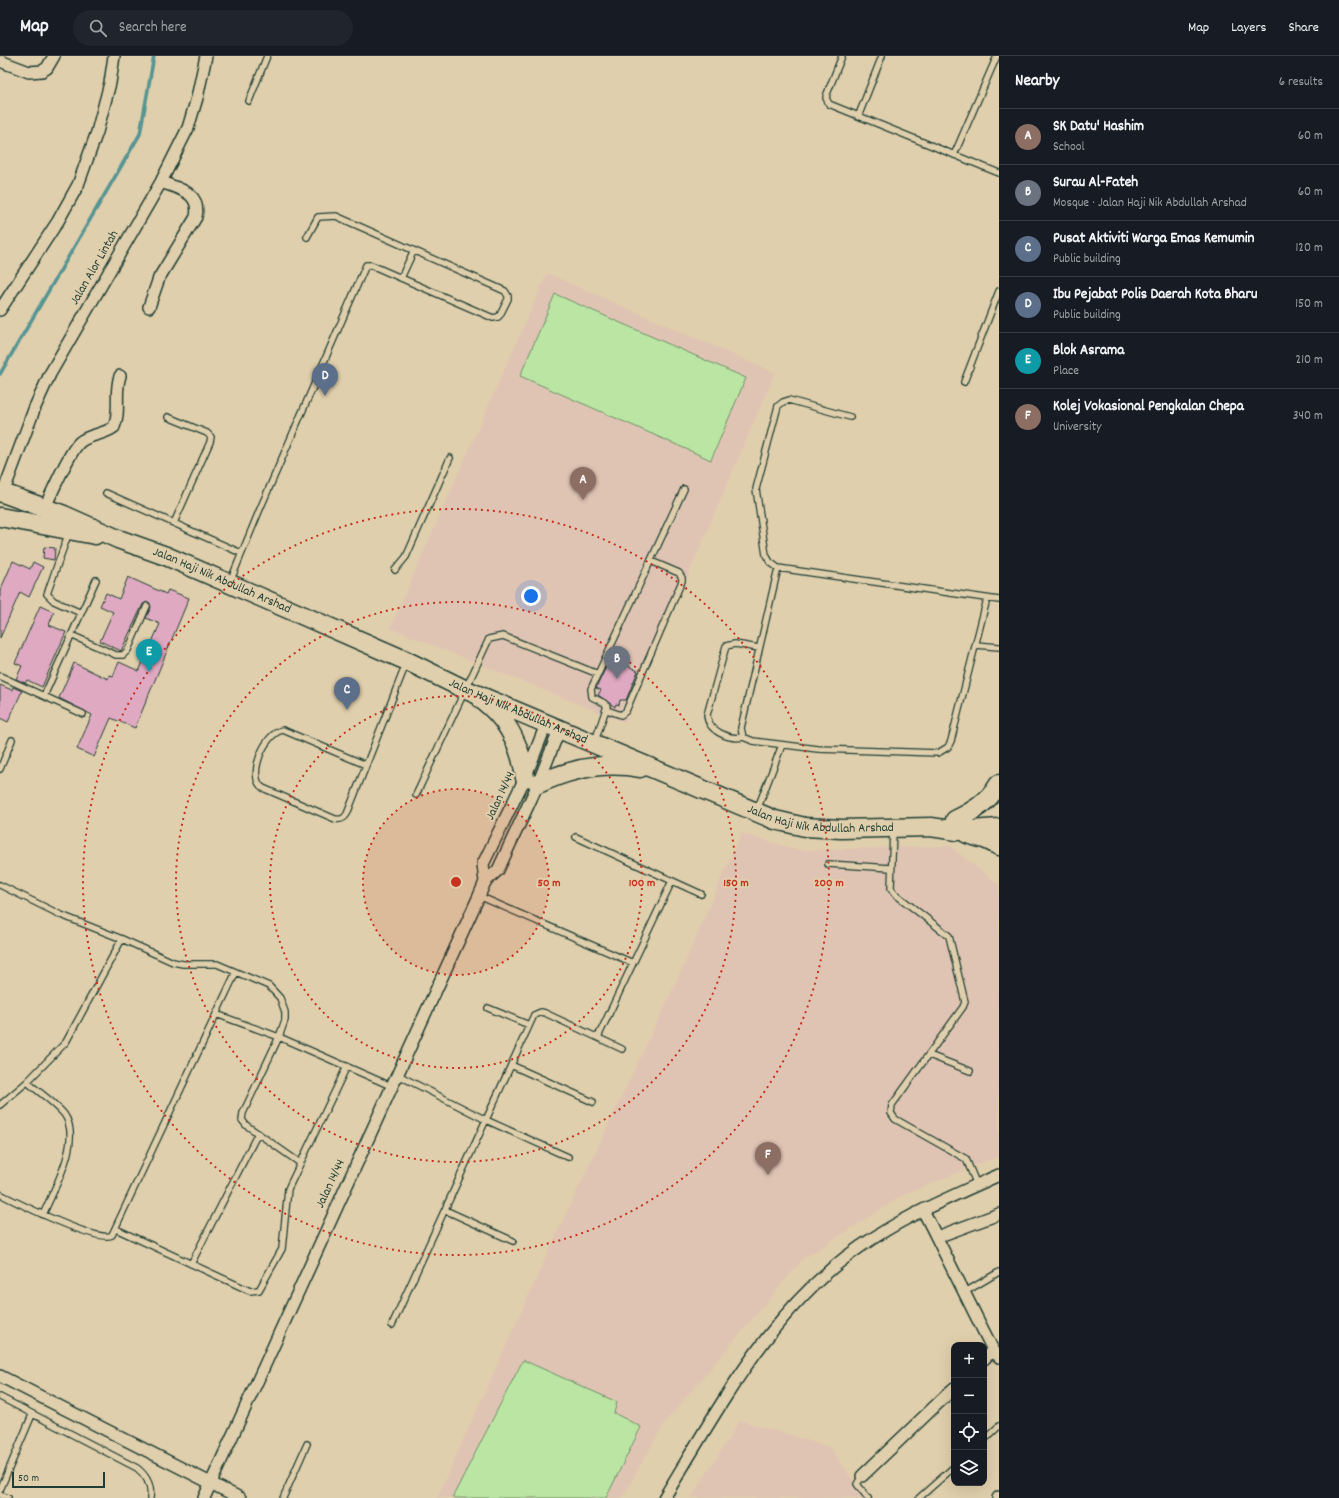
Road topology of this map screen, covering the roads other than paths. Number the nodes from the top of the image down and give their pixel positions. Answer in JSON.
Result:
{"nodes":[{"id":1,"x":54,"y":56,"type":"edge"},
{"id":2,"x":114,"y":56,"type":"edge"},
{"id":3,"x":206,"y":56,"type":"edge"},
{"id":4,"x":267,"y":56,"type":"edge"},
{"id":5,"x":842,"y":56,"type":"edge"},
{"id":6,"x":882,"y":56,"type":"edge"},
{"id":7,"x":997,"y":56,"type":"edge"},
{"id":8,"x":0,"y":61,"type":"edge"},
{"id":9,"x":249,"y":101,"type":"dead end"},
{"id":10,"x":858,"y":117,"type":"junction"},
{"id":11,"x":954,"y":155,"type":"junction"},
{"id":12,"x":999,"y":173,"type":"edge"},
{"id":13,"x":161,"y":182,"type":"junction"},
{"id":14,"x":307,"y":237,"type":"dead end"},
{"id":15,"x":413,"y":252,"type":"junction"},
{"id":16,"x":401,"y":278,"type":"junction"},
{"id":17,"x":999,"y":291,"type":"edge"},
{"id":18,"x":149,"y":307,"type":"dead end"},
{"id":19,"x":0,"y":310,"type":"edge"},
{"id":20,"x":120,"y":376,"type":"dead end"},
{"id":21,"x":964,"y":382,"type":"dead end"},
{"id":22,"x":168,"y":417,"type":"dead end"},
{"id":23,"x":850,"y":417,"type":"dead end"},
{"id":24,"x":450,"y":458,"type":"dead end"},
{"id":25,"x":684,"y":489,"type":"dead end"},
{"id":26,"x":2,"y":493,"type":"edge"},
{"id":27,"x":106,"y":493,"type":"dead end"},
{"id":28,"x":44,"y":509,"type":"junction"},
{"id":29,"x":0,"y":517,"type":"edge"},
{"id":30,"x":174,"y":523,"type":"junction"},
{"id":31,"x":69,"y":531,"type":"junction"},
{"id":32,"x":118,"y":539,"type":"junction"},
{"id":33,"x":241,"y":553,"type":"junction"},
{"id":34,"x":651,"y":561,"type":"junction"},
{"id":35,"x":778,"y":568,"type":"junction"},
{"id":36,"x":395,"y":570,"type":"dead end"},
{"id":37,"x":96,"y":580,"type":"dead end"},
{"id":38,"x":229,"y":584,"type":"junction"},
{"id":39,"x":986,"y":599,"type":"junction"},
{"id":40,"x":999,"y":600,"type":"edge"},
{"id":41,"x":148,"y":606,"type":"dead end"},
{"id":42,"x":81,"y":613,"type":"junction"},
{"id":43,"x":71,"y":635,"type":"junction"},
{"id":44,"x":976,"y":645,"type":"junction"},
{"id":45,"x":999,"y":647,"type":"edge"},
{"id":46,"x":759,"y":648,"type":"junction"},
{"id":47,"x":407,"y":662,"type":"junction"},
{"id":48,"x":598,"y":674,"type":"junction"},
{"id":49,"x":0,"y":676,"type":"edge"},
{"id":50,"x":464,"y":689,"type":"junction"},
{"id":51,"x":44,"y":696,"type":"junction"},
{"id":52,"x":607,"y":710,"type":"junction"},
{"id":53,"x":83,"y":714,"type":"dead end"},
{"id":54,"x":554,"y":725,"type":"junction"},
{"id":55,"x":743,"y":737,"type":"junction"},
{"id":56,"x":12,"y":740,"type":"dead end"},
{"id":57,"x":594,"y":743,"type":"junction"},
{"id":58,"x":782,"y":745,"type":"junction"},
{"id":59,"x":366,"y":765,"type":"junction"},
{"id":60,"x":0,"y":769,"type":"edge"},
{"id":61,"x":677,"y":778,"type":"junction"},
{"id":62,"x":531,"y":781,"type":"junction"},
{"id":63,"x":999,"y":784,"type":"edge"},
{"id":64,"x":416,"y":795,"type":"dead end"},
{"id":65,"x":756,"y":812,"type":"junction"},
{"id":66,"x":999,"y":818,"type":"edge"},
{"id":67,"x":956,"y":826,"type":"junction"},
{"id":68,"x":893,"y":828,"type":"junction"},
{"id":69,"x":999,"y":828,"type":"edge"},
{"id":70,"x":576,"y":837,"type":"dead end"},
{"id":71,"x":999,"y":846,"type":"edge"},
{"id":72,"x":828,"y":864,"type":"dead end"},
{"id":73,"x":891,"y":868,"type":"junction"},
{"id":74,"x":672,"y":881,"type":"junction"},
{"id":75,"x":485,"y":882,"type":"junction"},
{"id":76,"x":0,"y":885,"type":"edge"},
{"id":77,"x":701,"y":894,"type":"dead end"},
{"id":78,"x":479,"y":896,"type":"junction"},
{"id":79,"x":122,"y":939,"type":"junction"},
{"id":80,"x":633,"y":963,"type":"junction"},
{"id":81,"x":236,"y":972,"type":"junction"},
{"id":82,"x":488,"y":1008,"type":"dead end"},
{"id":83,"x":216,"y":1014,"type":"junction"},
{"id":84,"x":529,"y":1025,"type":"junction"},
{"id":85,"x":279,"y":1038,"type":"junction"},
{"id":86,"x":598,"y":1038,"type":"junction"},
{"id":87,"x":622,"y":1049,"type":"dead end"},
{"id":88,"x":928,"y":1055,"type":"junction"},
{"id":89,"x":511,"y":1064,"type":"junction"},
{"id":90,"x":347,"y":1066,"type":"junction"},
{"id":91,"x":970,"y":1071,"type":"dead end"},
{"id":92,"x":396,"y":1074,"type":"junction"},
{"id":93,"x":27,"y":1082,"type":"junction"},
{"id":94,"x":391,"y":1086,"type":"junction"},
{"id":95,"x":593,"y":1102,"type":"dead end"},
{"id":96,"x":0,"y":1105,"type":"edge"},
{"id":97,"x":486,"y":1120,"type":"junction"},
{"id":98,"x":258,"y":1133,"type":"junction"},
{"id":99,"x":568,"y":1157,"type":"dead end"},
{"id":100,"x":300,"y":1163,"type":"junction"},
{"id":101,"x":999,"y":1174,"type":"edge"},
{"id":102,"x":977,"y":1185,"type":"junction"},
{"id":103,"x":0,"y":1194,"type":"edge"},
{"id":104,"x":445,"y":1210,"type":"junction"},
{"id":105,"x":923,"y":1210,"type":"junction"},
{"id":106,"x":999,"y":1214,"type":"edge"},
{"id":107,"x":43,"y":1215,"type":"junction"},
{"id":108,"x":116,"y":1229,"type":"junction"},
{"id":109,"x":937,"y":1237,"type":"junction"},
{"id":110,"x":513,"y":1241,"type":"dead end"},
{"id":111,"x":191,"y":1264,"type":"junction"},
{"id":112,"x":999,"y":1272,"type":"edge"},
{"id":113,"x":965,"y":1292,"type":"junction"},
{"id":114,"x":392,"y":1325,"type":"dead end"},
{"id":115,"x":996,"y":1354,"type":"edge"},
{"id":116,"x":0,"y":1376,"type":"edge"},
{"id":117,"x":951,"y":1391,"type":"edge"},
{"id":118,"x":0,"y":1397,"type":"edge"},
{"id":119,"x":32,"y":1415,"type":"junction"},
{"id":120,"x":999,"y":1426,"type":"edge"},
{"id":121,"x":987,"y":1437,"type":"edge"},
{"id":122,"x":307,"y":1444,"type":"dead end"},
{"id":123,"x":951,"y":1470,"type":"edge"},
{"id":124,"x":862,"y":1476,"type":"joint"},
{"id":125,"x":210,"y":1483,"type":"junction"},
{"id":126,"x":0,"y":1490,"type":"edge"},
{"id":127,"x":0,"y":1495,"type":"edge"},
{"id":128,"x":8,"y":1498,"type":"edge"},
{"id":129,"x":150,"y":1498,"type":"edge"},
{"id":130,"x":204,"y":1498,"type":"edge"},
{"id":131,"x":240,"y":1498,"type":"edge"},
{"id":132,"x":283,"y":1498,"type":"edge"},
{"id":133,"x":664,"y":1498,"type":"edge"},
{"id":134,"x":868,"y":1498,"type":"edge"},
{"id":135,"x":919,"y":1498,"type":"edge"}],
"edges":[{"from":1,"to":8,"type":"street"},
{"from":2,"to":19,"type":"street"},
{"from":3,"to":13,"type":"street","name":"Jalan Alor Lintah"},
{"from":4,"to":9,"type":"lane"},
{"from":5,"to":10,"type":"lane"},
{"from":6,"to":10,"type":"lane"},
{"from":7,"to":11,"type":"lane"},
{"from":10,"to":11,"type":"lane"},
{"from":11,"to":12,"type":"lane"},
{"from":13,"to":18,"type":"street"},
{"from":13,"to":26,"type":"street","name":"Jalan Alor Lintah"},
{"from":14,"to":15,"type":"lane"},
{"from":15,"to":16,"type":"lane"},
{"from":15,"to":16,"type":"lane"},
{"from":16,"to":33,"type":"lane"},
{"from":17,"to":21,"type":"lane"},
{"from":20,"to":28,"type":"street"},
{"from":22,"to":30,"type":"lane"},
{"from":23,"to":35,"type":"lane"},
{"from":24,"to":36,"type":"lane"},
{"from":25,"to":34,"type":"lane"},
{"from":26,"to":28,"type":"main road","name":"Jalan Haji Nik Abdullah Arshad"},
{"from":27,"to":30,"type":"lane"},
{"from":28,"to":32,"type":"main road","name":"Jalan Haji Nik Abdullah Arshad"},
{"from":29,"to":31,"type":"main road","name":"Jalan Haji Nik Abdullah Arshad"},
{"from":30,"to":33,"type":"lane"},
{"from":31,"to":32,"type":"main road","name":"Jalan Haji Nik Abdullah Arshad"},
{"from":31,"to":42,"type":"lane"},
{"from":32,"to":38,"type":"main road","name":"Jalan Haji Nik Abdullah Arshad"},
{"from":33,"to":38,"type":"lane"},
{"from":34,"to":48,"type":"lane"},
{"from":34,"to":52,"type":"lane"},
{"from":35,"to":39,"type":"lane"},
{"from":35,"to":46,"type":"lane"},
{"from":37,"to":42,"type":"lane"},
{"from":38,"to":47,"type":"main road","name":"Jalan Haji Nik Abdullah Arshad"},
{"from":39,"to":40,"type":"lane"},
{"from":39,"to":44,"type":"lane"},
{"from":41,"to":43,"type":"lane"},
{"from":42,"to":43,"type":"lane"},
{"from":43,"to":51,"type":"lane"},
{"from":44,"to":45,"type":"lane"},
{"from":44,"to":58,"type":"lane"},
{"from":46,"to":55,"type":"lane"},
{"from":46,"to":55,"type":"lane"},
{"from":47,"to":50,"type":"main road","name":"Jalan Haji Nik Abdullah Arshad"},
{"from":47,"to":59,"type":"lane"},
{"from":48,"to":50,"type":"lane"},
{"from":48,"to":52,"type":"lane"},
{"from":49,"to":51,"type":"lane"},
{"from":50,"to":54,"type":"main road","name":"Jalan Haji Nik Abdullah Arshad"},
{"from":50,"to":62,"type":"main road"},
{"from":50,"to":64,"type":"lane"},
{"from":51,"to":53,"type":"lane"},
{"from":52,"to":57,"type":"lane"},
{"from":54,"to":57,"type":"main road","name":"Jalan Haji Nik Abdullah Arshad"},
{"from":54,"to":62,"type":"street","name":"Jalan 14/44"},
{"from":55,"to":58,"type":"lane"},
{"from":56,"to":60,"type":"lane"},
{"from":57,"to":61,"type":"main road","name":"Jalan Haji Nik Abdullah Arshad"},
{"from":58,"to":65,"type":"lane"},
{"from":59,"to":59,"type":"lane"},
{"from":61,"to":62,"type":"main road"},
{"from":61,"to":65,"type":"main road","name":"Jalan Haji Nik Abdullah Arshad"},
{"from":62,"to":75,"type":"street","name":"Jalan 14/44"},
{"from":62,"to":75,"type":"street","name":"Jalan 14/44"},
{"from":63,"to":67,"type":"main road"},
{"from":65,"to":68,"type":"main road","name":"Jalan Haji Nik Abdullah Arshad"},
{"from":66,"to":67,"type":"main road","name":"Jalan Haji Nik Abdullah Arshad"},
{"from":67,"to":68,"type":"main road","name":"Jalan Haji Nik Abdullah Arshad"},
{"from":67,"to":69,"type":"main road","name":"Jalan Haji Nik Abdullah Arshad"},
{"from":67,"to":71,"type":"main road"},
{"from":68,"to":73,"type":"lane"},
{"from":70,"to":74,"type":"lane"},
{"from":72,"to":73,"type":"lane"},
{"from":73,"to":88,"type":"lane"},
{"from":74,"to":77,"type":"lane"},
{"from":74,"to":80,"type":"lane"},
{"from":75,"to":78,"type":"street","name":"Jalan 14/44"},
{"from":76,"to":79,"type":"lane"},
{"from":78,"to":80,"type":"lane"},
{"from":78,"to":92,"type":"street","name":"Jalan 14/44"},
{"from":79,"to":81,"type":"lane"},
{"from":79,"to":93,"type":"lane"},
{"from":80,"to":86,"type":"lane"},
{"from":81,"to":83,"type":"lane"},
{"from":81,"to":85,"type":"lane"},
{"from":82,"to":84,"type":"lane"},
{"from":83,"to":85,"type":"lane"},
{"from":83,"to":108,"type":"lane"},
{"from":84,"to":86,"type":"lane"},
{"from":84,"to":89,"type":"lane"},
{"from":85,"to":90,"type":"lane"},
{"from":85,"to":98,"type":"lane"},
{"from":86,"to":87,"type":"lane"},
{"from":88,"to":91,"type":"lane"},
{"from":88,"to":102,"type":"lane"},
{"from":89,"to":95,"type":"lane"},
{"from":89,"to":97,"type":"lane"},
{"from":90,"to":94,"type":"lane"},
{"from":90,"to":100,"type":"lane"},
{"from":92,"to":94,"type":"street","name":"Jalan 14/44"},
{"from":92,"to":97,"type":"lane"},
{"from":93,"to":96,"type":"lane"},
{"from":93,"to":107,"type":"lane"},
{"from":94,"to":125,"type":"street","name":"Jalan 14/44"},
{"from":97,"to":99,"type":"lane"},
{"from":97,"to":104,"type":"lane"},
{"from":98,"to":100,"type":"lane"},
{"from":98,"to":111,"type":"lane"},
{"from":100,"to":111,"type":"lane"},
{"from":101,"to":102,"type":"street"},
{"from":102,"to":105,"type":"street"},
{"from":103,"to":107,"type":"lane"},
{"from":104,"to":110,"type":"lane"},
{"from":104,"to":114,"type":"lane"},
{"from":105,"to":109,"type":"street"},
{"from":105,"to":133,"type":"street"},
{"from":106,"to":109,"type":"street"},
{"from":107,"to":108,"type":"lane"},
{"from":108,"to":111,"type":"lane"},
{"from":109,"to":113,"type":"street"},
{"from":112,"to":113,"type":"lane"},
{"from":113,"to":115,"type":"street"},
{"from":116,"to":125,"type":"street"},
{"from":117,"to":124,"type":"street"},
{"from":118,"to":119,"type":"lane"},
{"from":119,"to":126,"type":"lane"},
{"from":119,"to":129,"type":"lane"},
{"from":120,"to":121,"type":"lane"},
{"from":122,"to":132,"type":"lane"},
{"from":123,"to":135,"type":"lane"},
{"from":124,"to":134,"type":"lane"},
{"from":125,"to":130,"type":"street","name":"Jalan 14/44"},
{"from":125,"to":131,"type":"street"},
{"from":127,"to":128,"type":"lane"}]}
